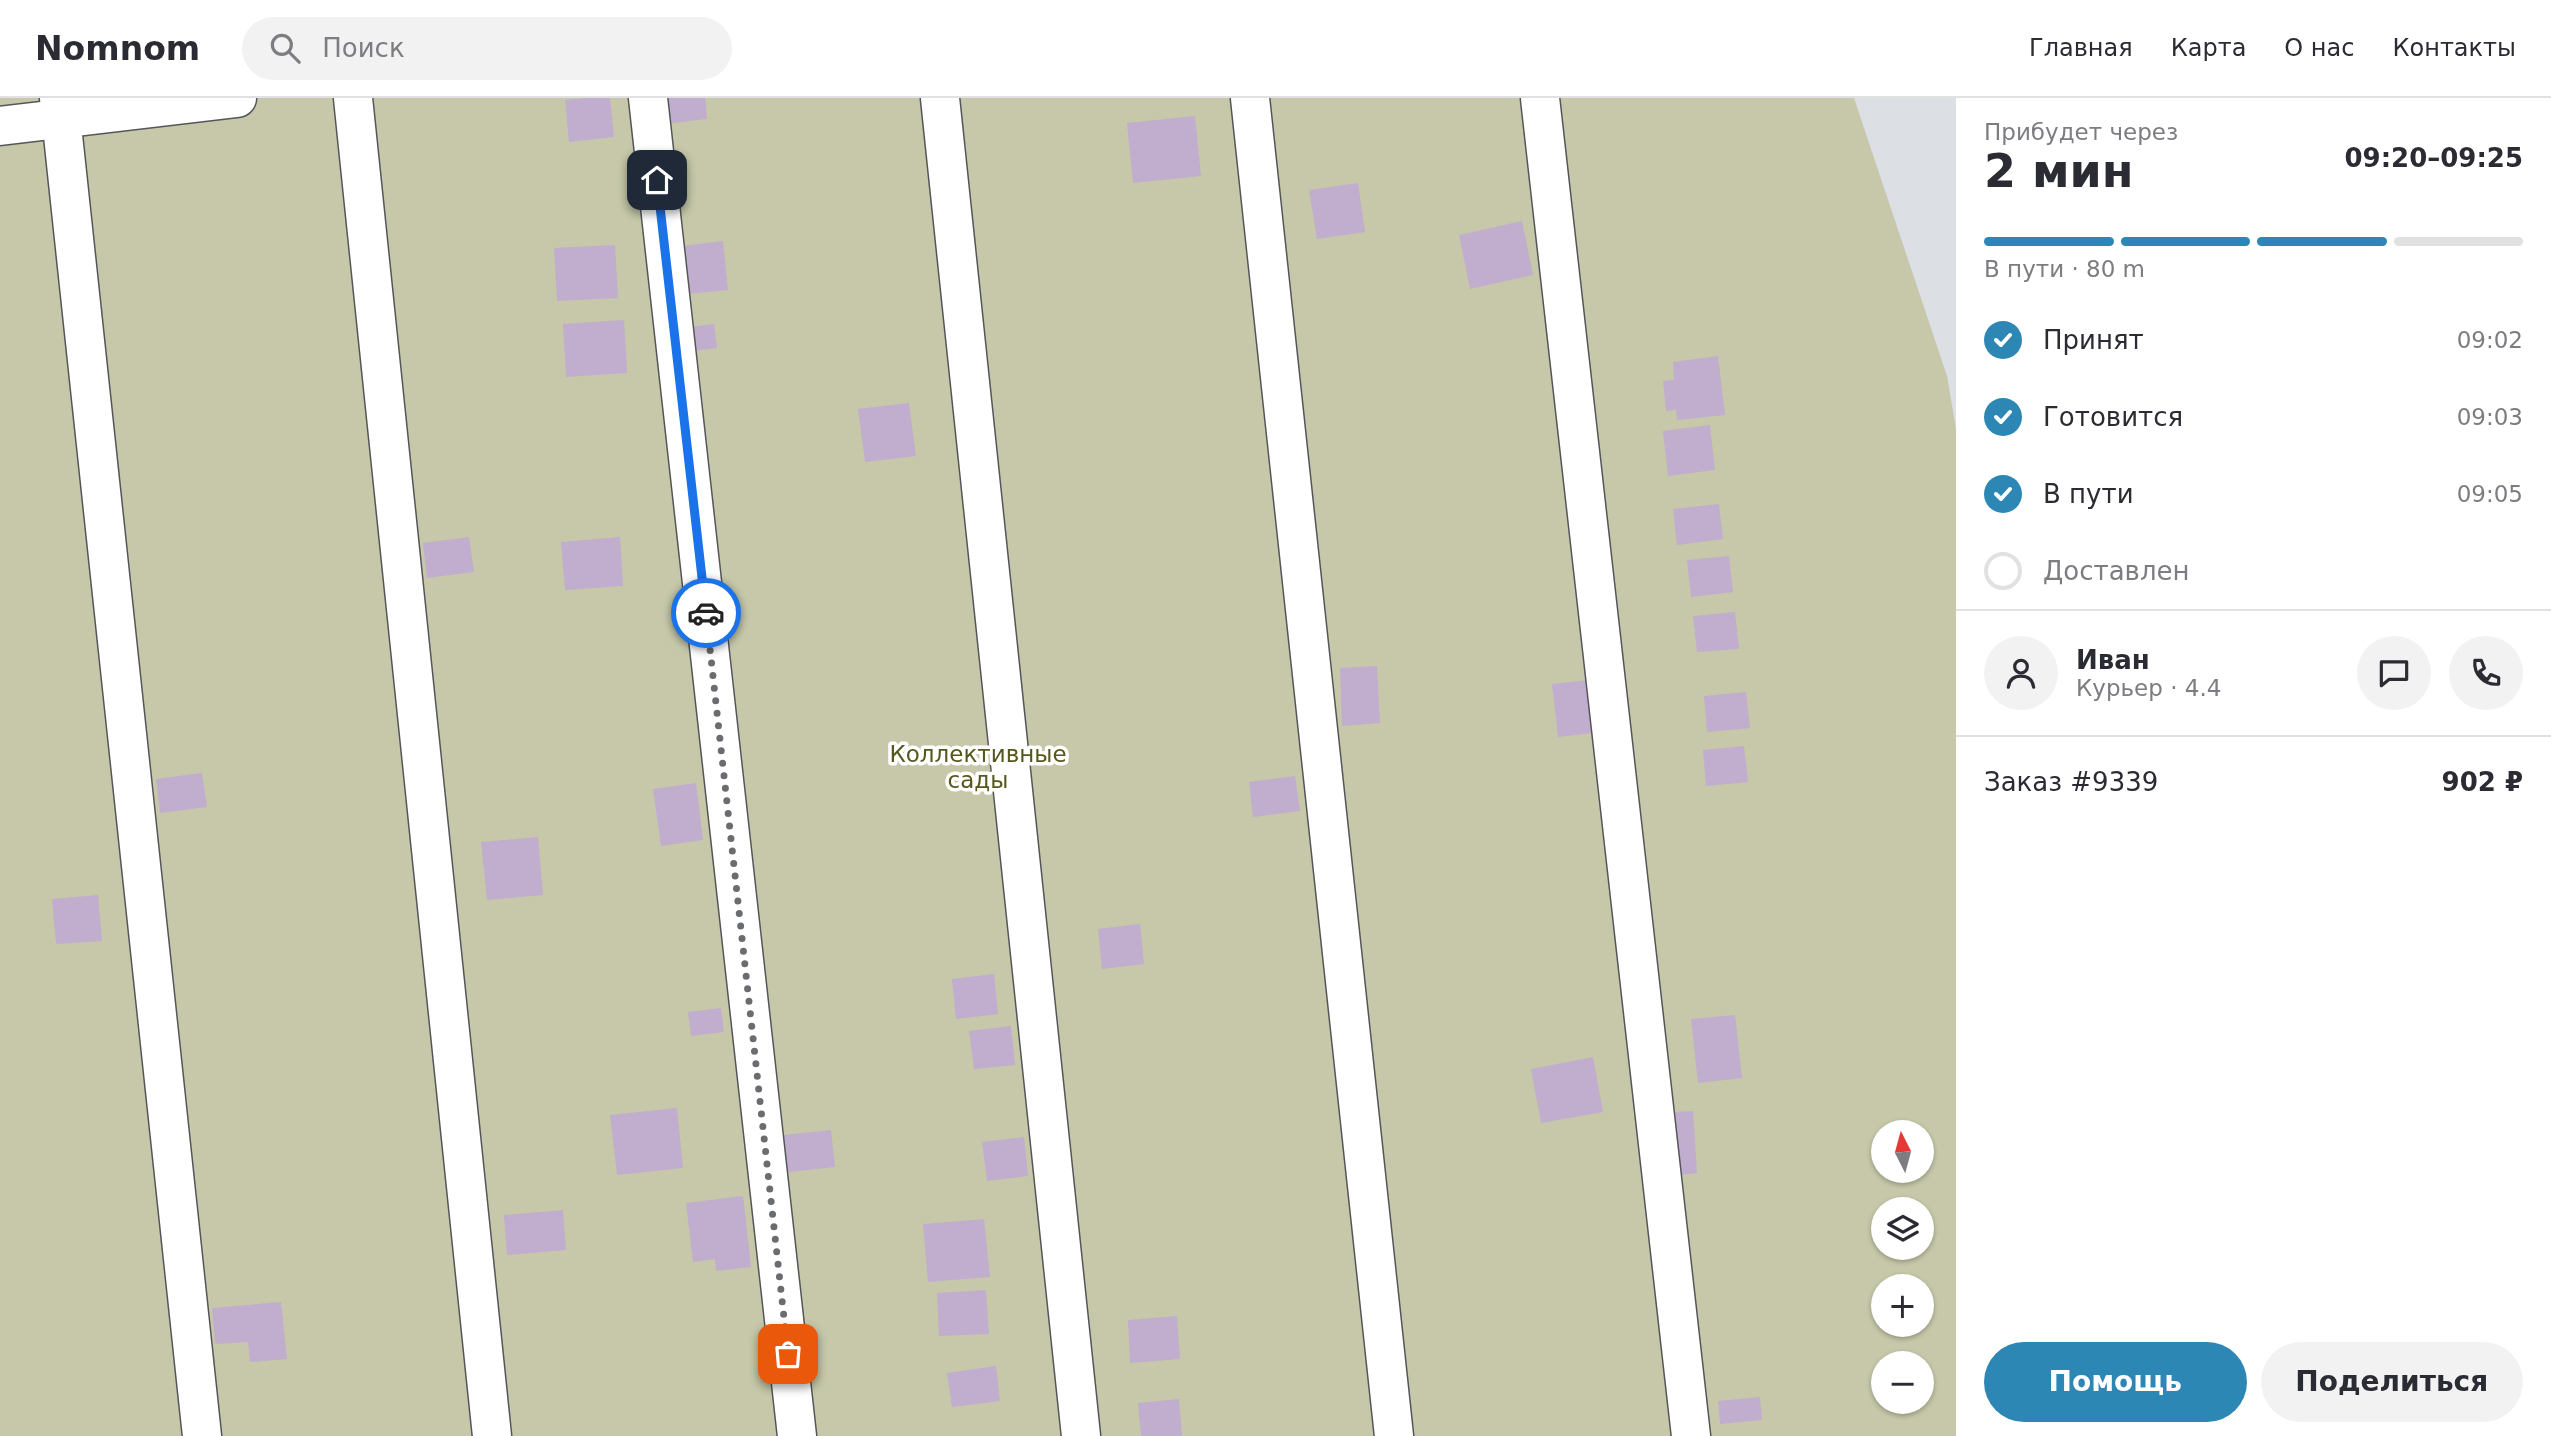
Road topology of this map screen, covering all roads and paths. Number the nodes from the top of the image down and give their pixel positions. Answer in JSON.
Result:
{"nodes":[{"id":1,"x":237,"y":98,"type":"edge"},
{"id":2,"x":353,"y":98,"type":"edge"},
{"id":3,"x":648,"y":98,"type":"edge"},
{"id":4,"x":940,"y":98,"type":"edge"},
{"id":5,"x":1250,"y":98,"type":"edge"},
{"id":6,"x":1540,"y":98,"type":"edge"},
{"id":7,"x":60,"y":109,"type":"edge"},
{"id":8,"x":0,"y":127,"type":"edge"},
{"id":9,"x":202,"y":1436,"type":"edge"},
{"id":10,"x":492,"y":1436,"type":"edge"},
{"id":11,"x":797,"y":1436,"type":"edge"},
{"id":12,"x":1081,"y":1436,"type":"edge"},
{"id":13,"x":1394,"y":1436,"type":"edge"},
{"id":14,"x":1691,"y":1436,"type":"edge"}],
"edges":[{"from":1,"to":7,"type":"street"},
{"from":2,"to":10,"type":"street"},
{"from":3,"to":11,"type":"street"},
{"from":4,"to":12,"type":"street"},
{"from":5,"to":13,"type":"street"},
{"from":6,"to":14,"type":"street"},
{"from":7,"to":8,"type":"street"},
{"from":7,"to":9,"type":"street"}]}
